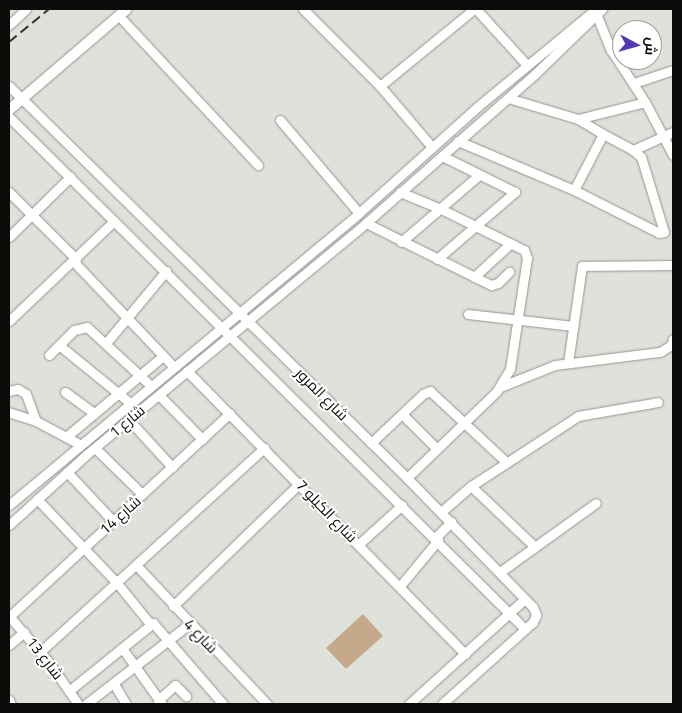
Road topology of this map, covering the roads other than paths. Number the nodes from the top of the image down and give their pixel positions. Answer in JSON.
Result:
{"nodes":[{"id":1,"x":26,"y":9,"type":"edge"},
{"id":2,"x":475,"y":9,"type":"edge"},
{"id":3,"x":306,"y":10,"type":"edge"},
{"id":4,"x":598,"y":11,"type":"edge"},
{"id":5,"x":123,"y":12,"type":"edge"},
{"id":6,"x":9,"y":25,"type":"edge"},
{"id":7,"x":527,"y":65,"type":"junction"},
{"id":8,"x":673,"y":70,"type":"edge"},
{"id":9,"x":634,"y":83,"type":"junction"},
{"id":10,"x":9,"y":86,"type":"edge"},
{"id":11,"x":380,"y":86,"type":"junction"},
{"id":12,"x":508,"y":98,"type":"junction"},
{"id":13,"x":22,"y":99,"type":"junction"},
{"id":14,"x":645,"y":102,"type":"junction"},
{"id":15,"x":9,"y":110,"type":"edge"},
{"id":16,"x":9,"y":117,"type":"edge"},
{"id":17,"x":578,"y":119,"type":"junction"},
{"id":18,"x":280,"y":120,"type":"dead end"},
{"id":19,"x":673,"y":132,"type":"edge"},
{"id":20,"x":603,"y":134,"type":"junction"},
{"id":21,"x":663,"y":136,"type":"junction"},
{"id":22,"x":458,"y":141,"type":"junction"},
{"id":23,"x":432,"y":147,"type":"junction"},
{"id":24,"x":633,"y":150,"type":"junction"},
{"id":25,"x":673,"y":155,"type":"edge"},
{"id":26,"x":442,"y":156,"type":"junction"},
{"id":27,"x":258,"y":165,"type":"dead end"},
{"id":28,"x":479,"y":175,"type":"junction"},
{"id":29,"x":70,"y":177,"type":"junction"},
{"id":30,"x":574,"y":190,"type":"junction"},
{"id":31,"x":9,"y":192,"type":"edge"},
{"id":32,"x":400,"y":192,"type":"junction"},
{"id":33,"x":441,"y":208,"type":"junction"},
{"id":34,"x":359,"y":213,"type":"junction"},
{"id":35,"x":32,"y":215,"type":"junction"},
{"id":36,"x":114,"y":221,"type":"junction"},
{"id":37,"x":366,"y":223,"type":"junction"},
{"id":38,"x":476,"y":225,"type":"junction"},
{"id":39,"x":9,"y":237,"type":"edge"},
{"id":40,"x":401,"y":242,"type":"junction"},
{"id":41,"x":511,"y":243,"type":"junction"},
{"id":42,"x":437,"y":259,"type":"junction"},
{"id":43,"x":75,"y":261,"type":"junction"},
{"id":44,"x":673,"y":265,"type":"edge"},
{"id":45,"x":166,"y":271,"type":"junction"},
{"id":46,"x":509,"y":272,"type":"dead end"},
{"id":47,"x":474,"y":277,"type":"junction"},
{"id":48,"x":239,"y":312,"type":"junction"},
{"id":49,"x":468,"y":314,"type":"dead end"},
{"id":50,"x":126,"y":317,"type":"junction"},
{"id":51,"x":9,"y":321,"type":"edge"},
{"id":52,"x":249,"y":321,"type":"junction"},
{"id":53,"x":520,"y":321,"type":"junction"},
{"id":54,"x":221,"y":325,"type":"junction"},
{"id":55,"x":573,"y":326,"type":"junction"},
{"id":56,"x":231,"y":335,"type":"junction"},
{"id":57,"x":673,"y":339,"type":"edge"},
{"id":58,"x":106,"y":342,"type":"junction"},
{"id":59,"x":59,"y":345,"type":"junction"},
{"id":60,"x":49,"y":355,"type":"dead end"},
{"id":61,"x":163,"y":356,"type":"junction"},
{"id":62,"x":568,"y":363,"type":"junction"},
{"id":63,"x":173,"y":366,"type":"junction"},
{"id":64,"x":187,"y":371,"type":"junction"},
{"id":65,"x":140,"y":375,"type":"junction"},
{"id":66,"x":150,"y":385,"type":"junction"},
{"id":67,"x":500,"y":387,"type":"junction"},
{"id":68,"x":9,"y":391,"type":"edge"},
{"id":69,"x":65,"y":392,"type":"dead end"},
{"id":70,"x":118,"y":393,"type":"junction"},
{"id":71,"x":159,"y":395,"type":"junction"},
{"id":72,"x":130,"y":402,"type":"junction"},
{"id":73,"x":658,"y":402,"type":"dead end"},
{"id":74,"x":9,"y":412,"type":"edge"},
{"id":75,"x":94,"y":413,"type":"junction"},
{"id":76,"x":230,"y":414,"type":"junction"},
{"id":77,"x":402,"y":414,"type":"junction"},
{"id":78,"x":129,"y":420,"type":"junction"},
{"id":79,"x":36,"y":421,"type":"junction"},
{"id":80,"x":465,"y":422,"type":"junction"},
{"id":81,"x":66,"y":437,"type":"junction"},
{"id":82,"x":202,"y":439,"type":"junction"},
{"id":83,"x":371,"y":443,"type":"junction"},
{"id":84,"x":79,"y":444,"type":"junction"},
{"id":85,"x":95,"y":448,"type":"junction"},
{"id":86,"x":264,"y":448,"type":"junction"},
{"id":87,"x":437,"y":449,"type":"junction"},
{"id":88,"x":505,"y":461,"type":"junction"},
{"id":89,"x":172,"y":467,"type":"junction"},
{"id":90,"x":67,"y":472,"type":"junction"},
{"id":91,"x":407,"y":478,"type":"junction"},
{"id":92,"x":300,"y":483,"type":"junction"},
{"id":93,"x":471,"y":486,"type":"junction"},
{"id":94,"x":142,"y":494,"type":"junction"},
{"id":95,"x":37,"y":500,"type":"junction"},
{"id":96,"x":596,"y":503,"type":"dead end"},
{"id":97,"x":9,"y":505,"type":"edge"},
{"id":98,"x":402,"y":505,"type":"junction"},
{"id":99,"x":441,"y":512,"type":"junction"},
{"id":100,"x":113,"y":521,"type":"junction"},
{"id":101,"x":451,"y":522,"type":"junction"},
{"id":102,"x":9,"y":526,"type":"edge"},
{"id":103,"x":436,"y":539,"type":"junction"},
{"id":104,"x":360,"y":544,"type":"junction"},
{"id":105,"x":535,"y":546,"type":"junction"},
{"id":106,"x":83,"y":548,"type":"junction"},
{"id":107,"x":137,"y":566,"type":"junction"},
{"id":108,"x":500,"y":572,"type":"junction"},
{"id":109,"x":117,"y":583,"type":"junction"},
{"id":110,"x":400,"y":586,"type":"junction"},
{"id":111,"x":525,"y":599,"type":"junction"},
{"id":112,"x":173,"y":606,"type":"junction"},
{"id":113,"x":510,"y":613,"type":"junction"},
{"id":114,"x":9,"y":616,"type":"edge"},
{"id":115,"x":189,"y":624,"type":"junction"},
{"id":116,"x":151,"y":625,"type":"junction"},
{"id":117,"x":525,"y":629,"type":"junction"},
{"id":118,"x":24,"y":632,"type":"junction"},
{"id":119,"x":169,"y":641,"type":"junction"},
{"id":120,"x":9,"y":645,"type":"edge"},
{"id":121,"x":122,"y":648,"type":"junction"},
{"id":122,"x":40,"y":651,"type":"junction"},
{"id":123,"x":465,"y":654,"type":"junction"},
{"id":124,"x":135,"y":668,"type":"junction"},
{"id":125,"x":114,"y":684,"type":"junction"},
{"id":126,"x":70,"y":690,"type":"junction"},
{"id":127,"x":186,"y":696,"type":"dead end"},
{"id":128,"x":9,"y":700,"type":"edge"},
{"id":129,"x":160,"y":702,"type":"edge"},
{"id":130,"x":11,"y":704,"type":"edge"},
{"id":131,"x":78,"y":704,"type":"edge"},
{"id":132,"x":86,"y":704,"type":"edge"},
{"id":133,"x":126,"y":704,"type":"edge"},
{"id":134,"x":223,"y":704,"type":"edge"},
{"id":135,"x":266,"y":704,"type":"edge"},
{"id":136,"x":410,"y":704,"type":"edge"},
{"id":137,"x":442,"y":704,"type":"edge"}],
"edges":[{"from":1,"to":6,"type":"street"},
{"from":2,"to":7,"type":"street"},
{"from":2,"to":11,"type":"street"},
{"from":3,"to":11,"type":"street"},
{"from":4,"to":7,"type":"street","name":"شارع 1"},
{"from":4,"to":9,"type":"street"},
{"from":4,"to":12,"type":"street","name":"شارع 1"},
{"from":5,"to":13,"type":"street"},
{"from":5,"to":27,"type":"street"},
{"from":7,"to":23,"type":"street","name":"شارع 1"},
{"from":8,"to":9,"type":"street"},
{"from":9,"to":14,"type":"street"},
{"from":10,"to":13,"type":"street","name":"شارع المرور"},
{"from":11,"to":23,"type":"street"},
{"from":12,"to":17,"type":"street"},
{"from":12,"to":22,"type":"street","name":"شارع 1"},
{"from":13,"to":15,"type":"street"},
{"from":13,"to":48,"type":"street","name":"شارع المرور"},
{"from":14,"to":17,"type":"street"},
{"from":14,"to":21,"type":"street"},
{"from":16,"to":29,"type":"street","name":"شارع المرور"},
{"from":17,"to":20,"type":"street"},
{"from":18,"to":34,"type":"street"},
{"from":19,"to":21,"type":"street"},
{"from":20,"to":24,"type":"street"},
{"from":20,"to":30,"type":"street"},
{"from":21,"to":24,"type":"street"},
{"from":21,"to":25,"type":"street"},
{"from":22,"to":26,"type":"street","name":"شارع 1"},
{"from":22,"to":30,"type":"street"},
{"from":23,"to":34,"type":"street","name":"شارع 1"},
{"from":24,"to":30,"type":"street"},
{"from":26,"to":28,"type":"street"},
{"from":26,"to":32,"type":"street","name":"شارع 1"},
{"from":28,"to":33,"type":"street"},
{"from":28,"to":38,"type":"street"},
{"from":29,"to":35,"type":"street"},
{"from":29,"to":36,"type":"street","name":"شارع المرور"},
{"from":31,"to":35,"type":"street"},
{"from":32,"to":33,"type":"street"},
{"from":32,"to":37,"type":"street","name":"شارع 1"},
{"from":33,"to":38,"type":"street"},
{"from":33,"to":40,"type":"street"},
{"from":34,"to":48,"type":"street","name":"شارع 1"},
{"from":35,"to":39,"type":"street"},
{"from":35,"to":43,"type":"street"},
{"from":36,"to":43,"type":"street"},
{"from":36,"to":45,"type":"street","name":"شارع المرور"},
{"from":37,"to":40,"type":"street"},
{"from":37,"to":52,"type":"street","name":"شارع 1"},
{"from":38,"to":41,"type":"street"},
{"from":38,"to":42,"type":"street"},
{"from":40,"to":42,"type":"street"},
{"from":41,"to":47,"type":"street"},
{"from":41,"to":53,"type":"street"},
{"from":42,"to":47,"type":"street"},
{"from":43,"to":50,"type":"street"},
{"from":43,"to":51,"type":"street"},
{"from":44,"to":55,"type":"street"},
{"from":45,"to":50,"type":"street"},
{"from":45,"to":54,"type":"street","name":"شارع المرور"},
{"from":46,"to":47,"type":"street"},
{"from":48,"to":52,"type":"street","name":"شارع المرور"},
{"from":48,"to":54,"type":"street","name":"شارع 1"},
{"from":49,"to":53,"type":"street"},
{"from":50,"to":58,"type":"street"},
{"from":50,"to":61,"type":"street"},
{"from":52,"to":56,"type":"street","name":"شارع 1"},
{"from":52,"to":83,"type":"street","name":"شارع المرور"},
{"from":53,"to":55,"type":"street"},
{"from":53,"to":67,"type":"street"},
{"from":54,"to":56,"type":"street","name":"شارع المرور"},
{"from":54,"to":63,"type":"street","name":"شارع 1"},
{"from":55,"to":62,"type":"street"},
{"from":56,"to":64,"type":"street","name":"شارع 1"},
{"from":56,"to":98,"type":"street","name":"شارع المرور"},
{"from":57,"to":62,"type":"street"},
{"from":58,"to":59,"type":"street"},
{"from":58,"to":65,"type":"street"},
{"from":59,"to":60,"type":"street"},
{"from":59,"to":70,"type":"street"},
{"from":61,"to":63,"type":"street"},
{"from":61,"to":65,"type":"street"},
{"from":62,"to":67,"type":"street"},
{"from":63,"to":66,"type":"street","name":"شارع 1"},
{"from":64,"to":71,"type":"street","name":"شارع 1"},
{"from":64,"to":76,"type":"street","name":"شارع الكيلو 7"},
{"from":65,"to":66,"type":"street"},
{"from":65,"to":70,"type":"street"},
{"from":66,"to":72,"type":"street","name":"شارع 1"},
{"from":67,"to":80,"type":"street"},
{"from":68,"to":79,"type":"street"},
{"from":69,"to":75,"type":"street"},
{"from":70,"to":72,"type":"street"},
{"from":70,"to":75,"type":"street"},
{"from":71,"to":78,"type":"street","name":"شارع 1"},
{"from":71,"to":82,"type":"street"},
{"from":72,"to":84,"type":"street","name":"شارع 1"},
{"from":73,"to":88,"type":"street"},
{"from":74,"to":79,"type":"street"},
{"from":75,"to":81,"type":"street"},
{"from":76,"to":82,"type":"street","name":"شارع 14"},
{"from":76,"to":86,"type":"street","name":"شارع الكيلو 7"},
{"from":77,"to":80,"type":"street"},
{"from":77,"to":83,"type":"street"},
{"from":77,"to":87,"type":"street"},
{"from":78,"to":85,"type":"street","name":"شارع 1"},
{"from":78,"to":89,"type":"street"},
{"from":79,"to":81,"type":"street"},
{"from":80,"to":87,"type":"street"},
{"from":80,"to":88,"type":"street"},
{"from":81,"to":84,"type":"street"},
{"from":82,"to":89,"type":"street","name":"شارع 14"},
{"from":83,"to":91,"type":"street","name":"شارع المرور"},
{"from":84,"to":97,"type":"street","name":"شارع 1"},
{"from":85,"to":90,"type":"street","name":"شارع 1"},
{"from":85,"to":94,"type":"street"},
{"from":86,"to":92,"type":"street","name":"شارع الكيلو 7"},
{"from":86,"to":107,"type":"street"},
{"from":87,"to":91,"type":"street"},
{"from":88,"to":93,"type":"street"},
{"from":89,"to":94,"type":"street","name":"شارع 14"},
{"from":90,"to":95,"type":"street","name":"شارع 1"},
{"from":90,"to":100,"type":"street"},
{"from":91,"to":99,"type":"street","name":"شارع المرور"},
{"from":92,"to":104,"type":"street","name":"شارع الكيلو 7"},
{"from":92,"to":112,"type":"street"},
{"from":93,"to":99,"type":"street"},
{"from":93,"to":105,"type":"street"},
{"from":94,"to":100,"type":"street","name":"شارع 14"},
{"from":95,"to":102,"type":"street","name":"شارع 1"},
{"from":95,"to":106,"type":"street"},
{"from":96,"to":105,"type":"street"},
{"from":98,"to":103,"type":"street","name":"شارع المرور"},
{"from":98,"to":104,"type":"street"},
{"from":99,"to":101,"type":"street","name":"شارع المرور"},
{"from":100,"to":106,"type":"street","name":"شارع 14"},
{"from":101,"to":103,"type":"street"},
{"from":101,"to":108,"type":"street","name":"شارع المرور"},
{"from":103,"to":110,"type":"street"},
{"from":103,"to":113,"type":"street","name":"شارع المرور"},
{"from":104,"to":110,"type":"street","name":"شارع الكيلو 7"},
{"from":105,"to":108,"type":"street"},
{"from":106,"to":109,"type":"street"},
{"from":106,"to":114,"type":"street","name":"شارع 14"},
{"from":107,"to":109,"type":"street"},
{"from":107,"to":112,"type":"street","name":"شارع 4"},
{"from":108,"to":111,"type":"street","name":"شارع المرور"},
{"from":109,"to":116,"type":"street"},
{"from":109,"to":122,"type":"street"},
{"from":110,"to":123,"type":"street","name":"شارع الكيلو 7"},
{"from":111,"to":113,"type":"street"},
{"from":111,"to":117,"type":"street","name":"شارع المرور"},
{"from":112,"to":115,"type":"street","name":"شارع 4"},
{"from":113,"to":117,"type":"street","name":"شارع المرور"},
{"from":113,"to":123,"type":"street"},
{"from":114,"to":118,"type":"street","name":"شارع 13"},
{"from":115,"to":119,"type":"street"},
{"from":115,"to":135,"type":"street","name":"شارع 4"},
{"from":116,"to":119,"type":"street"},
{"from":116,"to":121,"type":"street"},
{"from":117,"to":137,"type":"street","name":"شارع المرور"},
{"from":118,"to":120,"type":"street"},
{"from":118,"to":122,"type":"street","name":"شارع 13"},
{"from":119,"to":124,"type":"street"},
{"from":119,"to":134,"type":"street"},
{"from":121,"to":124,"type":"street"},
{"from":121,"to":126,"type":"street"},
{"from":122,"to":126,"type":"street","name":"شارع 13"},
{"from":123,"to":136,"type":"street"},
{"from":124,"to":125,"type":"street"},
{"from":124,"to":129,"type":"street"},
{"from":125,"to":132,"type":"street"},
{"from":125,"to":133,"type":"street"},
{"from":126,"to":131,"type":"street","name":"شارع 13"},
{"from":127,"to":129,"type":"street"},
{"from":128,"to":130,"type":"street"}]}
